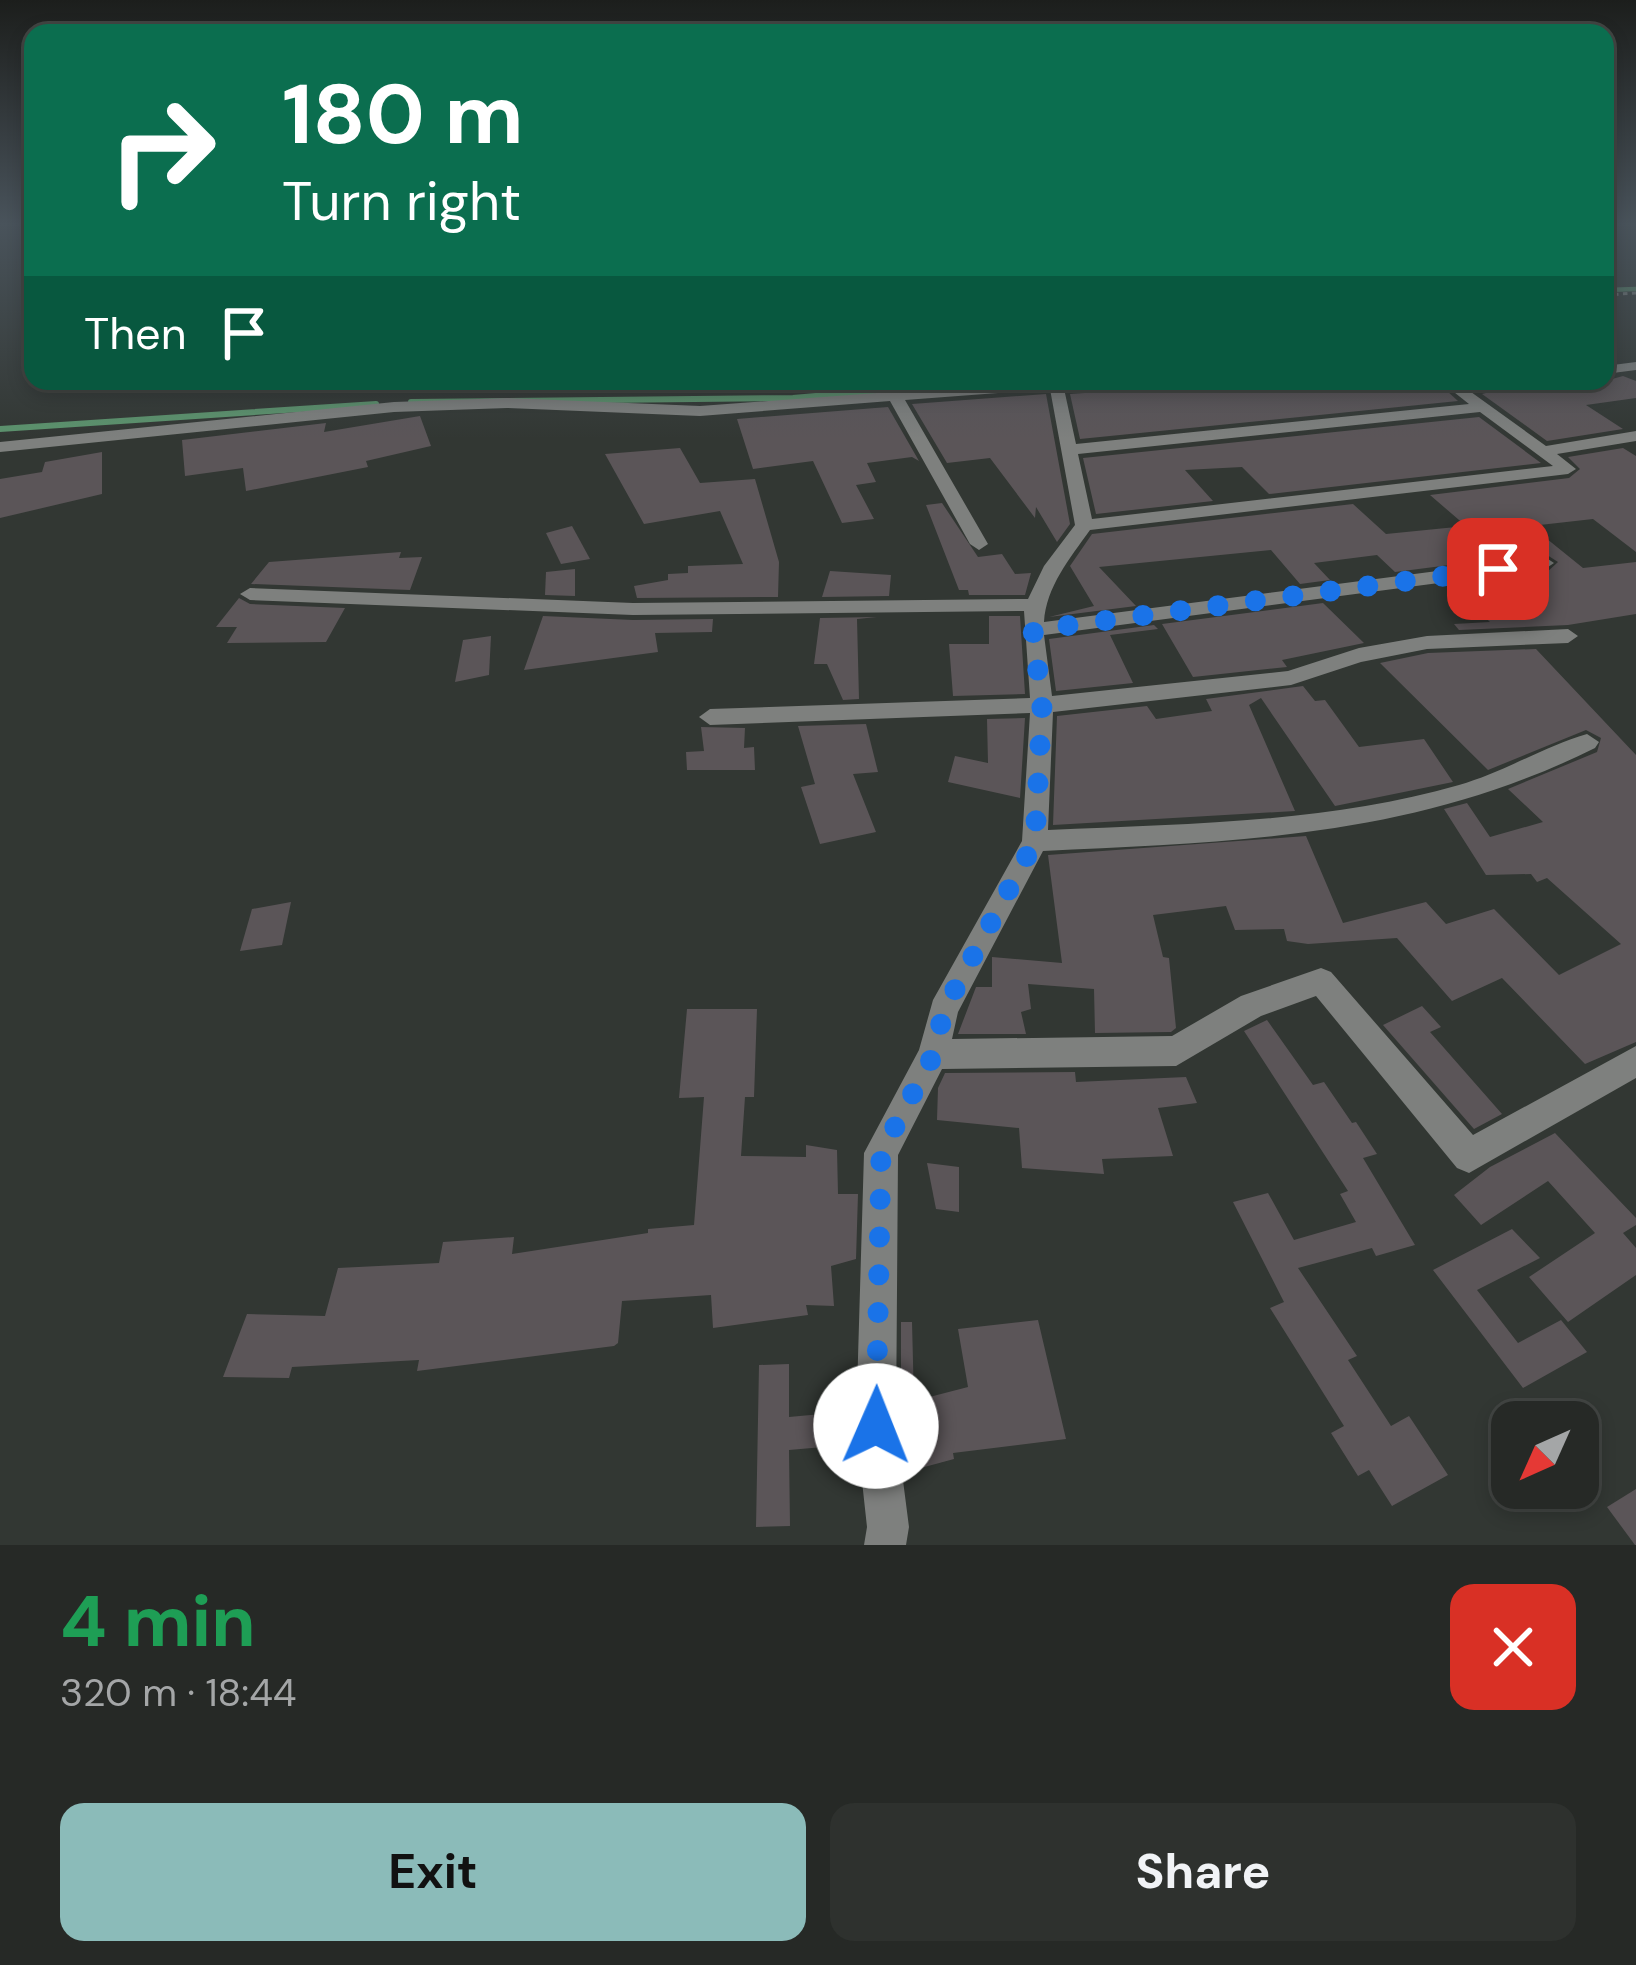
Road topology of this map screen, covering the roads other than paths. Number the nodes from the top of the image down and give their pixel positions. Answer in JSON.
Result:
{"nodes":[{"id":1,"x":969,"y":390,"type":"edge"},
{"id":2,"x":1057,"y":390,"type":"edge"},
{"id":3,"x":1460,"y":390,"type":"edge"},
{"id":4,"x":895,"y":396,"type":"junction"},
{"id":5,"x":1484,"y":407,"type":"junction"},
{"id":6,"x":1636,"y":436,"type":"edge"},
{"id":7,"x":0,"y":447,"type":"edge"},
{"id":8,"x":1068,"y":450,"type":"junction"},
{"id":9,"x":1544,"y":451,"type":"junction"},
{"id":10,"x":1084,"y":525,"type":"junction"},
{"id":11,"x":979,"y":544,"type":"dead end"},
{"id":12,"x":1545,"y":563,"type":"dead end"},
{"id":13,"x":250,"y":594,"type":"dead end"},
{"id":14,"x":1034,"y":617,"type":"junction"},
{"id":15,"x":1568,"y":636,"type":"dead end"},
{"id":16,"x":1042,"y":706,"type":"junction"},
{"id":17,"x":710,"y":717,"type":"dead end"},
{"id":18,"x":1587,"y":742,"type":"dead end"},
{"id":19,"x":1035,"y":841,"type":"junction"},
{"id":20,"x":934,"y":1054,"type":"junction"},
{"id":21,"x":1636,"y":1061,"type":"edge"},
{"id":22,"x":885,"y":1545,"type":"edge"}],
"edges":[{"from":1,"to":4,"type":"street"},
{"from":2,"to":8,"type":"street"},
{"from":3,"to":5,"type":"street"},
{"from":4,"to":7,"type":"street"},
{"from":4,"to":11,"type":"street"},
{"from":5,"to":8,"type":"street"},
{"from":5,"to":9,"type":"street"},
{"from":6,"to":9,"type":"street"},
{"from":8,"to":10,"type":"street"},
{"from":9,"to":10,"type":"street"},
{"from":10,"to":14,"type":"street"},
{"from":12,"to":14,"type":"street"},
{"from":13,"to":14,"type":"street"},
{"from":14,"to":16,"type":"street"},
{"from":15,"to":16,"type":"street"},
{"from":16,"to":17,"type":"street"},
{"from":16,"to":19,"type":"street"},
{"from":18,"to":19,"type":"street"},
{"from":19,"to":20,"type":"street"},
{"from":20,"to":21,"type":"street"},
{"from":20,"to":22,"type":"street"}]}
